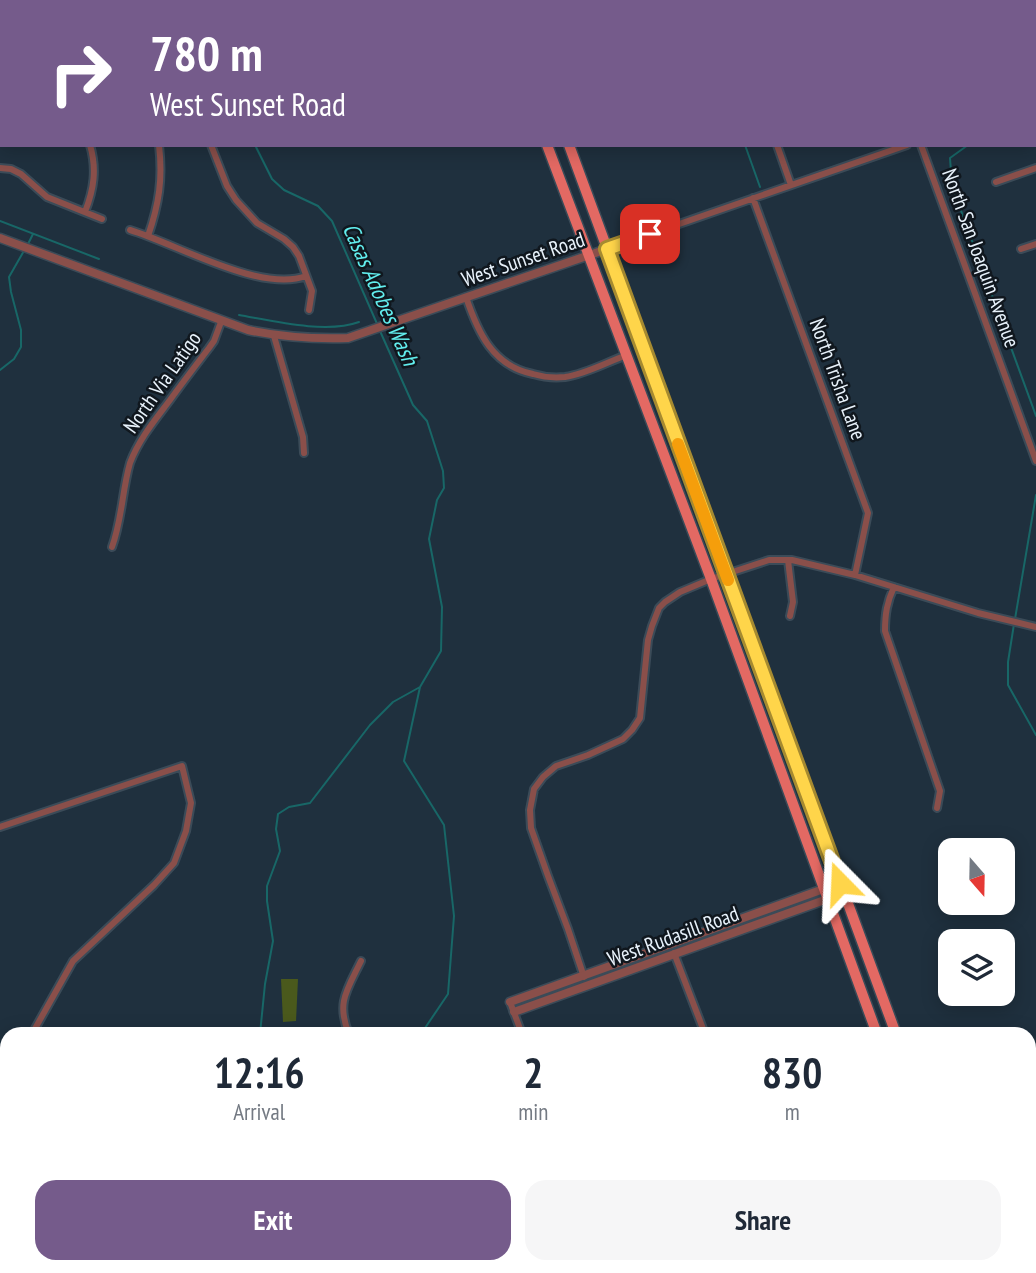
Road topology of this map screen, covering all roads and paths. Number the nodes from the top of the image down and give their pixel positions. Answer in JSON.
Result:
{"nodes":[{"id":1,"x":90,"y":147,"type":"edge"},
{"id":2,"x":159,"y":147,"type":"edge"},
{"id":3,"x":212,"y":147,"type":"edge"},
{"id":4,"x":548,"y":147,"type":"edge"},
{"id":5,"x":570,"y":147,"type":"edge"},
{"id":6,"x":778,"y":147,"type":"edge"},
{"id":7,"x":901,"y":147,"type":"edge"},
{"id":8,"x":922,"y":147,"type":"edge"},
{"id":9,"x":0,"y":168,"type":"edge"},
{"id":10,"x":1036,"y":168,"type":"edge"},
{"id":11,"x":996,"y":182,"type":"dead end"},
{"id":12,"x":791,"y":185,"type":"junction"},
{"id":13,"x":753,"y":198,"type":"junction"},
{"id":14,"x":85,"y":212,"type":"junction"},
{"id":15,"x":102,"y":219,"type":"dead end"},
{"id":16,"x":130,"y":230,"type":"dead end"},
{"id":17,"x":148,"y":236,"type":"junction"},
{"id":18,"x":0,"y":238,"type":"edge"},
{"id":19,"x":1036,"y":244,"type":"edge"},
{"id":20,"x":607,"y":249,"type":"junction"},
{"id":21,"x":1021,"y":249,"type":"dead end"},
{"id":22,"x":588,"y":256,"type":"junction"},
{"id":23,"x":306,"y":276,"type":"junction"},
{"id":24,"x":466,"y":297,"type":"junction"},
{"id":25,"x":309,"y":310,"type":"dead end"},
{"id":26,"x":221,"y":322,"type":"junction"},
{"id":27,"x":274,"y":336,"type":"junction"},
{"id":28,"x":348,"y":338,"type":"joint"},
{"id":29,"x":626,"y":355,"type":"junction"},
{"id":30,"x":304,"y":453,"type":"dead end"},
{"id":31,"x":1036,"y":461,"type":"edge"},
{"id":32,"x":112,"y":547,"type":"dead end"},
{"id":33,"x":788,"y":560,"type":"junction"},
{"id":34,"x":726,"y":575,"type":"junction"},
{"id":35,"x":856,"y":575,"type":"junction"},
{"id":36,"x":711,"y":579,"type":"junction"},
{"id":37,"x":894,"y":587,"type":"junction"},
{"id":38,"x":790,"y":616,"type":"dead end"},
{"id":39,"x":1036,"y":627,"type":"edge"},
{"id":40,"x":937,"y":808,"type":"dead end"},
{"id":41,"x":0,"y":827,"type":"edge"},
{"id":42,"x":842,"y":888,"type":"junction"},
{"id":43,"x":825,"y":894,"type":"junction"},
{"id":44,"x":674,"y":951,"type":"junction"},
{"id":45,"x":361,"y":961,"type":"dead end"},
{"id":46,"x":584,"y":977,"type":"junction"},
{"id":47,"x":510,"y":1002,"type":"joint"},
{"id":48,"x":514,"y":1012,"type":"junction"},
{"id":49,"x":36,"y":1027,"type":"edge"},
{"id":50,"x":346,"y":1027,"type":"edge"},
{"id":51,"x":519,"y":1027,"type":"edge"},
{"id":52,"x":702,"y":1027,"type":"edge"},
{"id":53,"x":874,"y":1027,"type":"edge"},
{"id":54,"x":893,"y":1027,"type":"edge"}],
"edges":[{"from":1,"to":14,"type":"street"},
{"from":2,"to":17,"type":"street"},
{"from":3,"to":23,"type":"street"},
{"from":4,"to":22,"type":"main road"},
{"from":5,"to":20,"type":"main road"},
{"from":6,"to":12,"type":"street"},
{"from":7,"to":12,"type":"street","name":"West Sunset Road"},
{"from":8,"to":31,"type":"street","name":"North San Joaquin Avenue"},
{"from":9,"to":14,"type":"street"},
{"from":10,"to":11,"type":"street"},
{"from":12,"to":13,"type":"street","name":"West Sunset Road"},
{"from":13,"to":20,"type":"street","name":"West Sunset Road"},
{"from":13,"to":35,"type":"street","name":"North Trisha Lane"},
{"from":14,"to":15,"type":"street"},
{"from":16,"to":17,"type":"street"},
{"from":17,"to":23,"type":"street"},
{"from":18,"to":26,"type":"street"},
{"from":19,"to":21,"type":"street"},
{"from":20,"to":22,"type":"street","name":"West Sunset Road"},
{"from":20,"to":34,"type":"main road"},
{"from":22,"to":24,"type":"street","name":"West Sunset Road"},
{"from":22,"to":29,"type":"main road"},
{"from":23,"to":25,"type":"street"},
{"from":24,"to":28,"type":"street","name":"West Sunset Road"},
{"from":24,"to":29,"type":"street"},
{"from":26,"to":27,"type":"street","name":"North Via Latigo"},
{"from":26,"to":32,"type":"street","name":"North Via Latigo"},
{"from":27,"to":28,"type":"street","name":"North Via Latigo"},
{"from":27,"to":30,"type":"street"},
{"from":29,"to":36,"type":"main road"},
{"from":33,"to":34,"type":"street"},
{"from":33,"to":35,"type":"street"},
{"from":33,"to":38,"type":"street"},
{"from":34,"to":36,"type":"street"},
{"from":34,"to":42,"type":"main road"},
{"from":35,"to":37,"type":"street"},
{"from":36,"to":43,"type":"main road"},
{"from":36,"to":46,"type":"street"},
{"from":37,"to":39,"type":"street"},
{"from":37,"to":40,"type":"street"},
{"from":41,"to":49,"type":"street"},
{"from":42,"to":43,"type":"street","name":"West Rudasill Road"},
{"from":42,"to":54,"type":"main road"},
{"from":43,"to":44,"type":"street","name":"West Rudasill Road"},
{"from":43,"to":46,"type":"street","name":"West Rudasill Road"},
{"from":43,"to":53,"type":"main road"},
{"from":44,"to":48,"type":"street","name":"West Rudasill Road"},
{"from":44,"to":52,"type":"street"},
{"from":45,"to":50,"type":"street"},
{"from":46,"to":47,"type":"street","name":"West Rudasill Road"},
{"from":47,"to":48,"type":"street"},
{"from":48,"to":51,"type":"street"}]}
